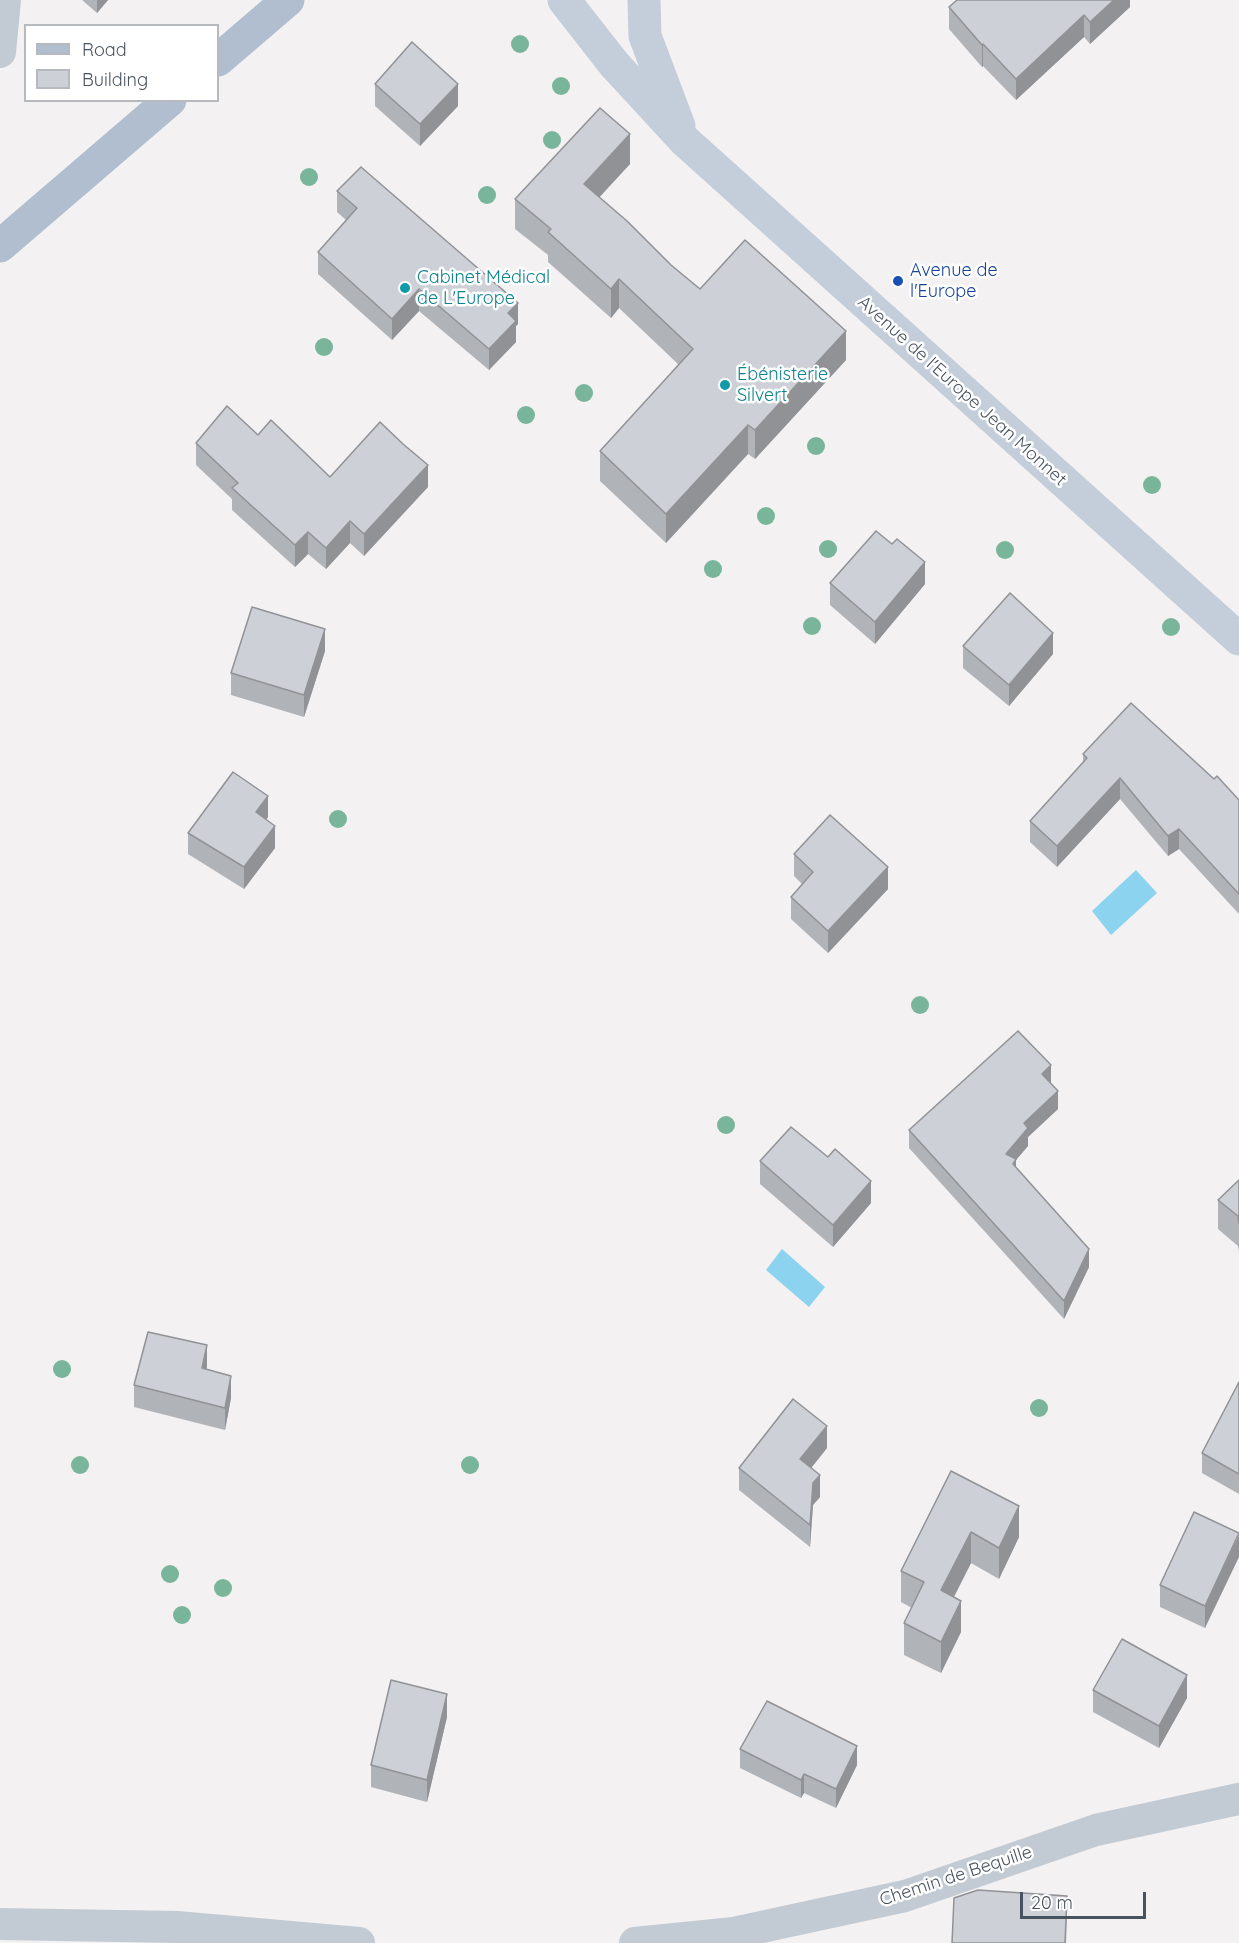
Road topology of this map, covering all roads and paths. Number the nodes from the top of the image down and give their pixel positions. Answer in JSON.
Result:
{"nodes":[{"id":1,"x":4,"y":0,"type":"edge"},
{"id":2,"x":288,"y":0,"type":"edge"},
{"id":3,"x":564,"y":0,"type":"edge"},
{"id":4,"x":644,"y":0,"type":"edge"},
{"id":5,"x":0,"y":52,"type":"edge"},
{"id":6,"x":219,"y":59,"type":"edge"},
{"id":7,"x":168,"y":102,"type":"edge"},
{"id":8,"x":685,"y":141,"type":"junction"},
{"id":9,"x":0,"y":246,"type":"edge"},
{"id":10,"x":1239,"y":639,"type":"edge"},
{"id":11,"x":1239,"y":1799,"type":"edge"},
{"id":12,"x":0,"y":1924,"type":"edge"},
{"id":13,"x":359,"y":1943,"type":"edge"},
{"id":14,"x":635,"y":1943,"type":"edge"}],
"edges":[{"from":1,"to":5,"type":"street"},
{"from":2,"to":6,"type":"main road"},
{"from":3,"to":8,"type":"main road","name":"Avenue de l'Europe Jean Monnet"},
{"from":4,"to":8,"type":"main road","name":"Avenue de l'Europe Jean Monnet"},
{"from":7,"to":9,"type":"main road"},
{"from":8,"to":10,"type":"main road","name":"Avenue de l'Europe Jean Monnet"},
{"from":11,"to":14,"type":"street","name":"Chemin de Bequille"},
{"from":12,"to":13,"type":"street"}]}
